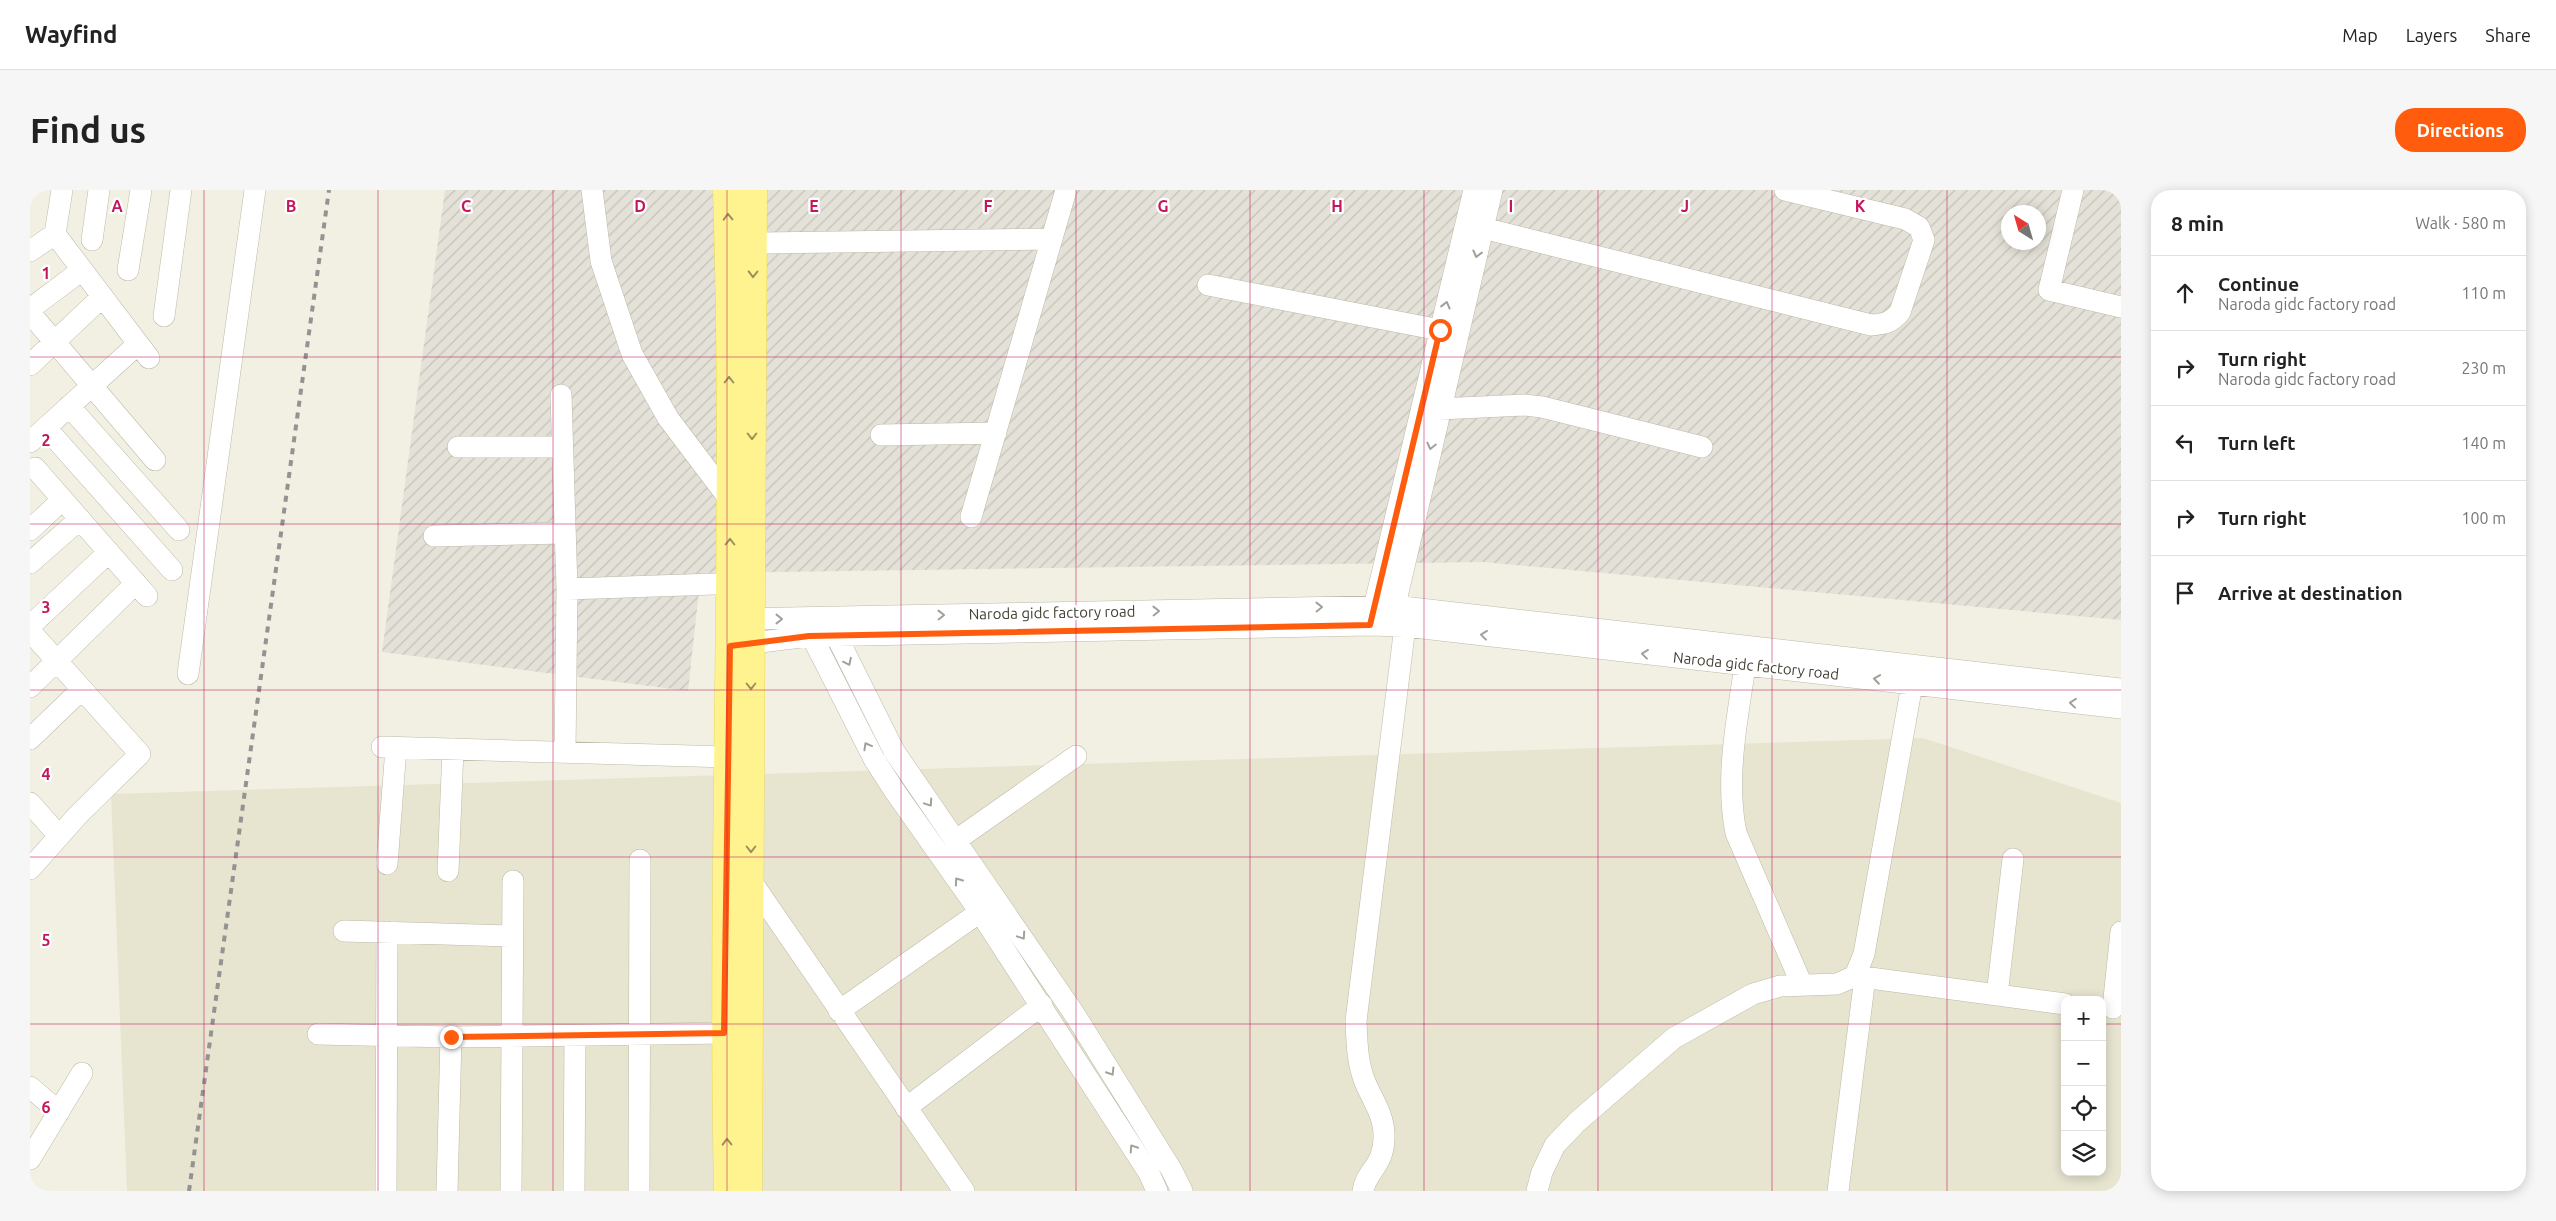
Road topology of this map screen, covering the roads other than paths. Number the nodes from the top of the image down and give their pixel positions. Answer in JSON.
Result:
{"nodes":[{"id":1,"x":62,"y":190,"type":"edge"},
{"id":2,"x":99,"y":190,"type":"edge"},
{"id":3,"x":141,"y":190,"type":"edge"},
{"id":4,"x":182,"y":190,"type":"edge"},
{"id":5,"x":255,"y":190,"type":"edge"},
{"id":6,"x":592,"y":190,"type":"edge"},
{"id":7,"x":727,"y":190,"type":"edge"},
{"id":8,"x":753,"y":190,"type":"edge"},
{"id":9,"x":1066,"y":190,"type":"edge"},
{"id":10,"x":1474,"y":190,"type":"edge"},
{"id":11,"x":1492,"y":190,"type":"edge"},
{"id":12,"x":1785,"y":190,"type":"edge"},
{"id":13,"x":2073,"y":190,"type":"edge"},
{"id":14,"x":1483,"y":228,"type":"junction"},
{"id":15,"x":1052,"y":239,"type":"junction"},
{"id":16,"x":92,"y":240,"type":"dead end"},
{"id":17,"x":39,"y":241,"type":"edge"},
{"id":18,"x":754,"y":243,"type":"junction"},
{"id":19,"x":82,"y":270,"type":"junction"},
{"id":20,"x":128,"y":270,"type":"dead end"},
{"id":21,"x":1208,"y":286,"type":"dead end"},
{"id":22,"x":102,"y":296,"type":"junction"},
{"id":23,"x":2121,"y":307,"type":"edge"},
{"id":24,"x":30,"y":309,"type":"edge"},
{"id":25,"x":30,"y":313,"type":"edge"},
{"id":26,"x":164,"y":316,"type":"dead end"},
{"id":27,"x":1440,"y":330,"type":"junction"},
{"id":28,"x":54,"y":342,"type":"junction"},
{"id":29,"x":30,"y":365,"type":"edge"},
{"id":30,"x":91,"y":386,"type":"junction"},
{"id":31,"x":560,"y":395,"type":"dead end"},
{"id":32,"x":69,"y":406,"type":"junction"},
{"id":33,"x":1439,"y":408,"type":"junction"},
{"id":34,"x":46,"y":428,"type":"junction"},
{"id":35,"x":996,"y":433,"type":"junction"},
{"id":36,"x":881,"y":435,"type":"dead end"},
{"id":37,"x":30,"y":442,"type":"edge"},
{"id":38,"x":458,"y":447,"type":"dead end"},
{"id":39,"x":562,"y":447,"type":"junction"},
{"id":40,"x":1702,"y":447,"type":"dead end"},
{"id":41,"x":154,"y":460,"type":"dead end"},
{"id":42,"x":34,"y":468,"type":"dead end"},
{"id":43,"x":62,"y":500,"type":"junction"},
{"id":44,"x":730,"y":500,"type":"junction"},
{"id":45,"x":971,"y":517,"type":"dead end"},
{"id":46,"x":80,"y":519,"type":"junction"},
{"id":47,"x":30,"y":530,"type":"edge"},
{"id":48,"x":178,"y":530,"type":"dead end"},
{"id":49,"x":565,"y":533,"type":"junction"},
{"id":50,"x":434,"y":536,"type":"dead end"},
{"id":51,"x":109,"y":552,"type":"junction"},
{"id":52,"x":30,"y":564,"type":"edge"},
{"id":53,"x":172,"y":570,"type":"dead end"},
{"id":54,"x":740,"y":583,"type":"junction"},
{"id":55,"x":567,"y":589,"type":"junction"},
{"id":56,"x":1387,"y":618,"type":"junction"},
{"id":57,"x":30,"y":626,"type":"edge"},
{"id":58,"x":806,"y":627,"type":"junction"},
{"id":59,"x":832,"y":627,"type":"junction"},
{"id":60,"x":30,"y":631,"type":"edge"},
{"id":61,"x":740,"y":632,"type":"junction"},
{"id":62,"x":57,"y":661,"type":"junction"},
{"id":63,"x":1745,"y":666,"type":"junction"},
{"id":64,"x":188,"y":674,"type":"dead end"},
{"id":65,"x":1914,"y":675,"type":"junction"},
{"id":66,"x":30,"y":686,"type":"edge"},
{"id":67,"x":82,"y":689,"type":"junction"},
{"id":68,"x":2121,"y":689,"type":"edge"},
{"id":69,"x":2121,"y":708,"type":"edge"},
{"id":70,"x":30,"y":739,"type":"edge"},
{"id":71,"x":453,"y":749,"type":"junction"},
{"id":72,"x":565,"y":752,"type":"junction"},
{"id":73,"x":1076,"y":756,"type":"dead end"},
{"id":74,"x":728,"y":757,"type":"junction"},
{"id":75,"x":30,"y":803,"type":"edge"},
{"id":76,"x":59,"y":836,"type":"junction"},
{"id":77,"x":955,"y":841,"type":"junction"},
{"id":78,"x":2013,"y":859,"type":"dead end"},
{"id":79,"x":640,"y":860,"type":"dead end"},
{"id":80,"x":388,"y":864,"type":"dead end"},
{"id":81,"x":30,"y":869,"type":"edge"},
{"id":82,"x":448,"y":871,"type":"dead end"},
{"id":83,"x":513,"y":881,"type":"dead end"},
{"id":84,"x":751,"y":881,"type":"junction"},
{"id":85,"x":980,"y":912,"type":"junction"},
{"id":86,"x":344,"y":930,"type":"dead end"},
{"id":87,"x":387,"y":932,"type":"junction"},
{"id":88,"x":2121,"y":932,"type":"edge"},
{"id":89,"x":513,"y":936,"type":"junction"},
{"id":90,"x":1860,"y":976,"type":"junction"},
{"id":91,"x":1802,"y":985,"type":"junction"},
{"id":92,"x":1997,"y":996,"type":"junction"},
{"id":93,"x":2061,"y":1004,"type":"edge"},
{"id":94,"x":1042,"y":1005,"type":"junction"},
{"id":95,"x":2112,"y":1008,"type":"edge"},
{"id":96,"x":839,"y":1011,"type":"junction"},
{"id":97,"x":724,"y":1033,"type":"junction"},
{"id":98,"x":318,"y":1034,"type":"dead end"},
{"id":99,"x":385,"y":1035,"type":"junction"},
{"id":100,"x":639,"y":1035,"type":"junction"},
{"id":101,"x":513,"y":1036,"type":"junction"},
{"id":102,"x":575,"y":1036,"type":"junction"},
{"id":103,"x":451,"y":1037,"type":"junction"},
{"id":104,"x":82,"y":1074,"type":"dead end"},
{"id":105,"x":30,"y":1087,"type":"edge"},
{"id":106,"x":906,"y":1108,"type":"junction"},
{"id":107,"x":59,"y":1112,"type":"junction"},
{"id":108,"x":30,"y":1160,"type":"edge"},
{"id":109,"x":386,"y":1191,"type":"edge"},
{"id":110,"x":447,"y":1191,"type":"edge"},
{"id":111,"x":511,"y":1191,"type":"edge"},
{"id":112,"x":574,"y":1191,"type":"edge"},
{"id":113,"x":639,"y":1191,"type":"edge"},
{"id":114,"x":728,"y":1191,"type":"edge"},
{"id":115,"x":748,"y":1191,"type":"edge"},
{"id":116,"x":964,"y":1191,"type":"edge"},
{"id":117,"x":1157,"y":1191,"type":"edge"},
{"id":118,"x":1182,"y":1191,"type":"edge"},
{"id":119,"x":1363,"y":1191,"type":"edge"},
{"id":120,"x":1537,"y":1191,"type":"edge"},
{"id":121,"x":1838,"y":1191,"type":"edge"}],
"edges":[{"from":1,"to":17,"type":"street"},
{"from":2,"to":16,"type":"street"},
{"from":3,"to":20,"type":"street"},
{"from":4,"to":26,"type":"street"},
{"from":5,"to":64,"type":"street"},
{"from":6,"to":44,"type":"street"},
{"from":44,"to":7,"type":"main road","one_way":true},
{"from":8,"to":18,"type":"main road"},
{"from":9,"to":15,"type":"street"},
{"from":27,"to":10,"type":"street","one_way":true},
{"from":11,"to":14,"type":"street"},
{"from":12,"to":14,"type":"street"},
{"from":13,"to":23,"type":"street"},
{"from":14,"to":33,"type":"street","one_way":true},
{"from":15,"to":18,"type":"street"},
{"from":15,"to":35,"type":"street"},
{"from":17,"to":19,"type":"street"},
{"from":18,"to":54,"type":"main road","one_way":true},
{"from":19,"to":22,"type":"street"},
{"from":19,"to":24,"type":"street"},
{"from":21,"to":27,"type":"street"},
{"from":22,"to":28,"type":"street"},
{"from":22,"to":30,"type":"street"},
{"from":25,"to":28,"type":"street"},
{"from":27,"to":56,"type":"street"},
{"from":28,"to":29,"type":"street"},
{"from":28,"to":30,"type":"street"},
{"from":30,"to":32,"type":"street"},
{"from":30,"to":41,"type":"street"},
{"from":31,"to":39,"type":"street"},
{"from":32,"to":34,"type":"street"},
{"from":32,"to":48,"type":"street"},
{"from":33,"to":40,"type":"street"},
{"from":33,"to":56,"type":"street","one_way":true},
{"from":34,"to":37,"type":"street"},
{"from":34,"to":53,"type":"street"},
{"from":35,"to":36,"type":"street"},
{"from":35,"to":45,"type":"street"},
{"from":38,"to":39,"type":"street"},
{"from":39,"to":49,"type":"street"},
{"from":42,"to":43,"type":"street"},
{"from":43,"to":46,"type":"street"},
{"from":43,"to":47,"type":"street"},
{"from":54,"to":44,"type":"main road","one_way":true},
{"from":46,"to":51,"type":"street"},
{"from":46,"to":52,"type":"street"},
{"from":49,"to":50,"type":"street"},
{"from":49,"to":55,"type":"street"},
{"from":51,"to":57,"type":"street"},
{"from":51,"to":62,"type":"street"},
{"from":54,"to":55,"type":"street"},
{"from":54,"to":61,"type":"main road"},
{"from":55,"to":72,"type":"street"},
{"from":56,"to":59,"type":"street","name":"Naroda gidc factory road"},
{"from":63,"to":56,"type":"street","name":"Naroda gidc factory road","one_way":true},
{"from":56,"to":65,"type":"street","name":"Naroda gidc factory road"},
{"from":56,"to":119,"type":"street"},
{"from":58,"to":59,"type":"street","name":"Naroda gidc factory road"},
{"from":58,"to":61,"type":"street","name":"Naroda gidc factory road"},
{"from":85,"to":58,"type":"street","one_way":true},
{"from":59,"to":77,"type":"street","one_way":true},
{"from":60,"to":62,"type":"street"},
{"from":61,"to":74,"type":"main road"},
{"from":61,"to":84,"type":"main road","one_way":true},
{"from":62,"to":66,"type":"street"},
{"from":62,"to":67,"type":"street"},
{"from":65,"to":63,"type":"street","name":"Naroda gidc factory road","one_way":true},
{"from":63,"to":91,"type":"street"},
{"from":65,"to":68,"type":"street","name":"Naroda gidc factory road"},
{"from":69,"to":65,"type":"street","name":"Naroda gidc factory road","one_way":true},
{"from":65,"to":90,"type":"street"},
{"from":67,"to":70,"type":"street"},
{"from":67,"to":76,"type":"street"},
{"from":71,"to":72,"type":"street"},
{"from":71,"to":80,"type":"street"},
{"from":71,"to":82,"type":"street"},
{"from":72,"to":74,"type":"street"},
{"from":73,"to":77,"type":"street"},
{"from":74,"to":97,"type":"main road"},
{"from":75,"to":76,"type":"street"},
{"from":76,"to":81,"type":"street"},
{"from":77,"to":118,"type":"street","one_way":true},
{"from":78,"to":92,"type":"street"},
{"from":79,"to":100,"type":"street"},
{"from":83,"to":89,"type":"street"},
{"from":84,"to":96,"type":"street"},
{"from":84,"to":115,"type":"main road"},
{"from":85,"to":94,"type":"street"},
{"from":85,"to":96,"type":"street"},
{"from":86,"to":87,"type":"street"},
{"from":87,"to":89,"type":"street"},
{"from":87,"to":99,"type":"street"},
{"from":88,"to":95,"type":"street"},
{"from":89,"to":101,"type":"street"},
{"from":90,"to":91,"type":"street"},
{"from":90,"to":92,"type":"street"},
{"from":90,"to":121,"type":"street"},
{"from":91,"to":120,"type":"street"},
{"from":92,"to":93,"type":"street"},
{"from":94,"to":106,"type":"street"},
{"from":117,"to":94,"type":"street","one_way":true},
{"from":96,"to":106,"type":"street"},
{"from":97,"to":100,"type":"street"},
{"from":114,"to":97,"type":"main road","one_way":true},
{"from":98,"to":99,"type":"street"},
{"from":99,"to":103,"type":"street"},
{"from":99,"to":109,"type":"street"},
{"from":100,"to":102,"type":"street"},
{"from":100,"to":113,"type":"street"},
{"from":101,"to":102,"type":"street"},
{"from":101,"to":103,"type":"street"},
{"from":101,"to":111,"type":"street"},
{"from":102,"to":112,"type":"street"},
{"from":103,"to":110,"type":"street"},
{"from":104,"to":107,"type":"street"},
{"from":105,"to":107,"type":"street"},
{"from":106,"to":116,"type":"street"},
{"from":107,"to":108,"type":"street"}]}
